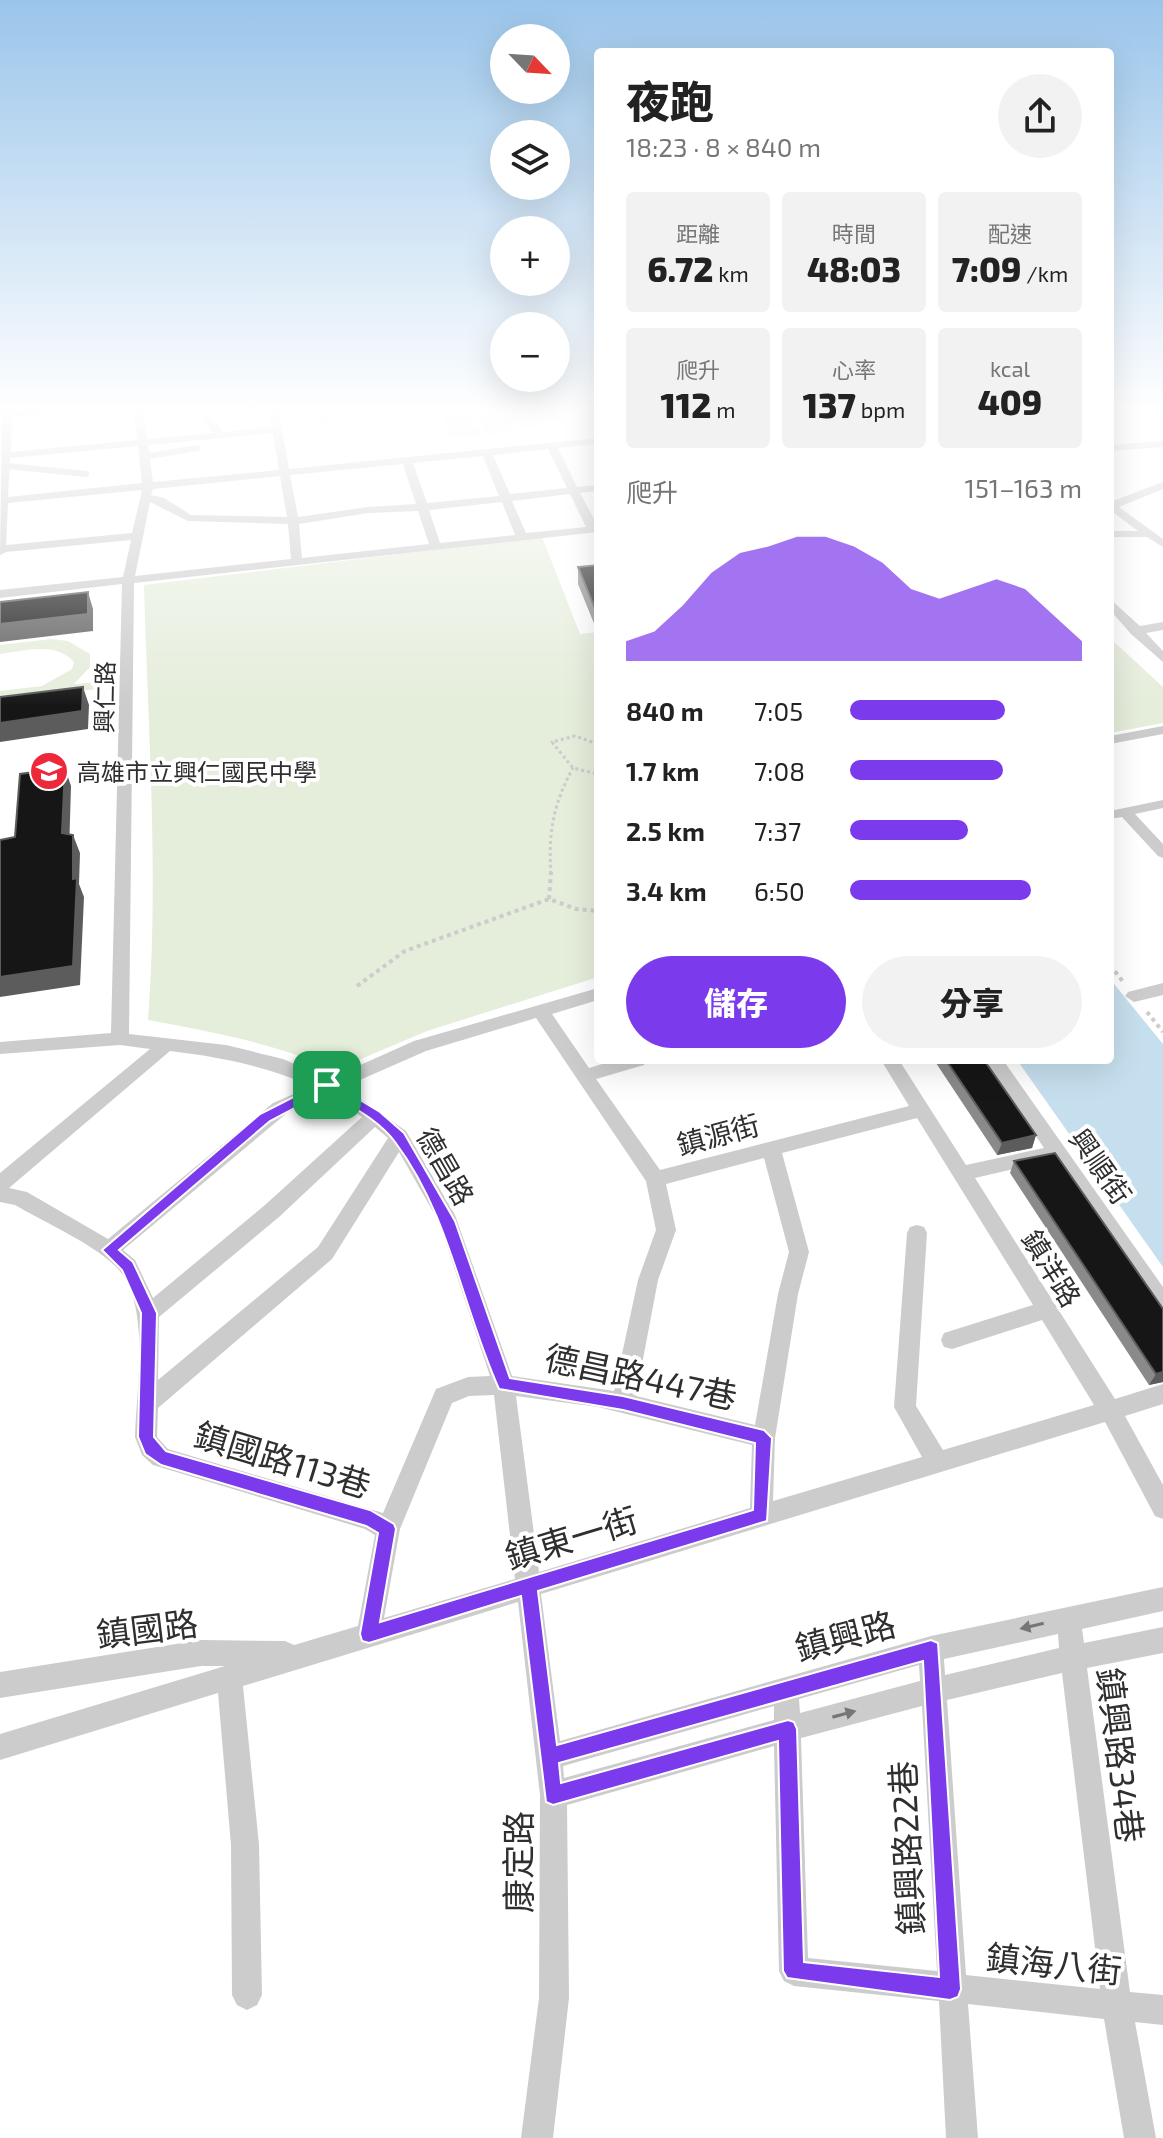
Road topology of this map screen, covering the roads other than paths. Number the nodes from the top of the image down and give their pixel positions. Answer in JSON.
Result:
{"nodes":[{"id":1,"x":2,"y":506,"type":"edge"},
{"id":2,"x":144,"y":506,"type":"edge"},
{"id":3,"x":169,"y":506,"type":"edge"},
{"id":4,"x":291,"y":506,"type":"edge"},
{"id":5,"x":436,"y":506,"type":"edge"},
{"id":6,"x":511,"y":506,"type":"edge"},
{"id":7,"x":584,"y":506,"type":"edge"},
{"id":8,"x":425,"y":507,"type":"junction"},
{"id":9,"x":1114,"y":508,"type":"edge"},
{"id":10,"x":293,"y":521,"type":"junction"},
{"id":11,"x":594,"y":526,"type":"edge"},
{"id":12,"x":594,"y":530,"type":"edge"},
{"id":13,"x":1163,"y":531,"type":"edge"},
{"id":14,"x":1114,"y":534,"type":"edge"},
{"id":15,"x":1150,"y":535,"type":"junction"},
{"id":16,"x":137,"y":536,"type":"junction"},
{"id":17,"x":522,"y":538,"type":"junction"},
{"id":18,"x":1163,"y":544,"type":"edge"},
{"id":19,"x":436,"y":547,"type":"junction"},
{"id":20,"x":0,"y":550,"type":"edge"},
{"id":21,"x":297,"y":562,"type":"junction"},
{"id":22,"x":128,"y":580,"type":"junction"},
{"id":23,"x":0,"y":594,"type":"edge"},
{"id":24,"x":1114,"y":607,"type":"edge"},
{"id":25,"x":1163,"y":626,"type":"edge"},
{"id":26,"x":1135,"y":631,"type":"junction"},
{"id":27,"x":1163,"y":658,"type":"edge"},
{"id":28,"x":1163,"y":730,"type":"edge"},
{"id":29,"x":1114,"y":739,"type":"edge"},
{"id":30,"x":1163,"y":804,"type":"edge"},
{"id":31,"x":1117,"y":814,"type":"edge"},
{"id":32,"x":1163,"y":853,"type":"edge"},
{"id":33,"x":1163,"y":989,"type":"edge"},
{"id":34,"x":594,"y":995,"type":"edge"},
{"id":35,"x":1134,"y":996,"type":"dead end"},
{"id":36,"x":540,"y":1010,"type":"junction"},
{"id":37,"x":120,"y":1039,"type":"junction"},
{"id":38,"x":168,"y":1043,"type":"junction"},
{"id":39,"x":0,"y":1048,"type":"edge"},
{"id":40,"x":624,"y":1064,"type":"edge"},
{"id":41,"x":892,"y":1064,"type":"edge"},
{"id":42,"x":996,"y":1064,"type":"edge"},
{"id":43,"x":586,"y":1075,"type":"junction"},
{"id":44,"x":327,"y":1085,"type":"junction"},
{"id":45,"x":920,"y":1110,"type":"junction"},
{"id":46,"x":375,"y":1116,"type":"junction"},
{"id":47,"x":399,"y":1136,"type":"junction"},
{"id":48,"x":771,"y":1149,"type":"junction"},
{"id":49,"x":1057,"y":1152,"type":"junction"},
{"id":50,"x":960,"y":1174,"type":"junction"},
{"id":51,"x":655,"y":1179,"type":"junction"},
{"id":52,"x":0,"y":1184,"type":"edge"},
{"id":53,"x":0,"y":1194,"type":"edge"},
{"id":54,"x":917,"y":1233,"type":"dead end"},
{"id":55,"x":109,"y":1250,"type":"junction"},
{"id":56,"x":1163,"y":1304,"type":"edge"},
{"id":57,"x":1045,"y":1310,"type":"junction"},
{"id":58,"x":149,"y":1313,"type":"junction"},
{"id":59,"x":952,"y":1340,"type":"dead end"},
{"id":60,"x":504,"y":1384,"type":"junction"},
{"id":61,"x":1163,"y":1394,"type":"edge"},
{"id":62,"x":623,"y":1403,"type":"junction"},
{"id":63,"x":146,"y":1404,"type":"junction"},
{"id":64,"x":1110,"y":1410,"type":"junction"},
{"id":65,"x":764,"y":1438,"type":"junction"},
{"id":66,"x":937,"y":1462,"type":"junction"},
{"id":67,"x":1163,"y":1508,"type":"edge"},
{"id":68,"x":761,"y":1515,"type":"junction"},
{"id":69,"x":388,"y":1529,"type":"junction"},
{"id":70,"x":528,"y":1585,"type":"junction"},
{"id":71,"x":1163,"y":1599,"type":"edge"},
{"id":72,"x":1068,"y":1618,"type":"junction"},
{"id":73,"x":369,"y":1634,"type":"junction"},
{"id":74,"x":1163,"y":1640,"type":"edge"},
{"id":75,"x":931,"y":1649,"type":"junction"},
{"id":76,"x":303,"y":1654,"type":"junction"},
{"id":77,"x":1073,"y":1657,"type":"junction"},
{"id":78,"x":229,"y":1677,"type":"junction"},
{"id":79,"x":0,"y":1685,"type":"edge"},
{"id":80,"x":786,"y":1688,"type":"junction"},
{"id":81,"x":933,"y":1690,"type":"junction"},
{"id":82,"x":788,"y":1729,"type":"junction"},
{"id":83,"x":0,"y":1747,"type":"edge"},
{"id":84,"x":549,"y":1757,"type":"junction"},
{"id":85,"x":553,"y":1795,"type":"junction"},
{"id":86,"x":950,"y":1989,"type":"junction"},
{"id":87,"x":247,"y":1995,"type":"dead end"},
{"id":88,"x":1117,"y":2006,"type":"junction"},
{"id":89,"x":1163,"y":2010,"type":"edge"},
{"id":90,"x":537,"y":2138,"type":"edge"},
{"id":91,"x":962,"y":2138,"type":"edge"},
{"id":92,"x":1140,"y":2138,"type":"edge"}],
"edges":[{"from":1,"to":20,"type":"street"},
{"from":2,"to":16,"type":"street","name":"興仁路"},
{"from":3,"to":10,"type":"street"},
{"from":4,"to":10,"type":"street"},
{"from":5,"to":8,"type":"street"},
{"from":6,"to":17,"type":"street"},
{"from":7,"to":11,"type":"street"},
{"from":8,"to":10,"type":"street"},
{"from":8,"to":19,"type":"street"},
{"from":9,"to":15,"type":"street"},
{"from":10,"to":21,"type":"street"},
{"from":12,"to":17,"type":"street"},
{"from":13,"to":15,"type":"street"},
{"from":14,"to":15,"type":"street"},
{"from":15,"to":18,"type":"street"},
{"from":16,"to":20,"type":"street"},
{"from":16,"to":22,"type":"street","name":"興仁路"},
{"from":17,"to":19,"type":"street"},
{"from":19,"to":21,"type":"street"},
{"from":21,"to":22,"type":"street"},
{"from":22,"to":23,"type":"street"},
{"from":22,"to":37,"type":"street","name":"興仁路"},
{"from":24,"to":26,"type":"street"},
{"from":25,"to":26,"type":"street"},
{"from":26,"to":27,"type":"street"},
{"from":28,"to":29,"type":"street"},
{"from":30,"to":31,"type":"street"},
{"from":31,"to":32,"type":"street"},
{"from":33,"to":35,"type":"street"},
{"from":34,"to":36,"type":"street"},
{"from":36,"to":43,"type":"street","name":"鎮源街"},
{"from":36,"to":44,"type":"street"},
{"from":37,"to":38,"type":"street","name":"德昌路"},
{"from":37,"to":39,"type":"street","name":"德昌路"},
{"from":38,"to":44,"type":"street","name":"德昌路"},
{"from":38,"to":52,"type":"street"},
{"from":40,"to":43,"type":"street"},
{"from":41,"to":45,"type":"street","name":"鎮洋路"},
{"from":42,"to":49,"type":"street","name":"興順街"},
{"from":43,"to":51,"type":"street","name":"鎮源街"},
{"from":44,"to":46,"type":"street","name":"德昌路"},
{"from":44,"to":55,"type":"street"},
{"from":45,"to":48,"type":"street","name":"鎮源街"},
{"from":45,"to":50,"type":"street","name":"鎮洋路"},
{"from":46,"to":47,"type":"street","name":"德昌路"},
{"from":46,"to":58,"type":"street"},
{"from":47,"to":60,"type":"street","name":"德昌路"},
{"from":47,"to":63,"type":"street"},
{"from":48,"to":51,"type":"street","name":"鎮源街"},
{"from":48,"to":65,"type":"street"},
{"from":49,"to":50,"type":"street"},
{"from":49,"to":56,"type":"street","name":"興順街"},
{"from":50,"to":57,"type":"street","name":"鎮洋路"},
{"from":51,"to":62,"type":"street"},
{"from":53,"to":55,"type":"street","name":"鎮國路113巷"},
{"from":54,"to":66,"type":"street"},
{"from":55,"to":58,"type":"street","name":"鎮國路113巷"},
{"from":57,"to":59,"type":"street"},
{"from":57,"to":64,"type":"street","name":"鎮洋路"},
{"from":58,"to":63,"type":"street","name":"鎮國路113巷"},
{"from":60,"to":62,"type":"street","name":"德昌路447巷"},
{"from":60,"to":69,"type":"street","name":"德昌路447巷"},
{"from":60,"to":70,"type":"street","name":"德昌路"},
{"from":61,"to":64,"type":"street","name":"鎮東一街"},
{"from":62,"to":65,"type":"street","name":"德昌路447巷"},
{"from":63,"to":69,"type":"street","name":"鎮國路113巷"},
{"from":64,"to":66,"type":"street","name":"鎮東一街"},
{"from":64,"to":67,"type":"street","name":"鎮洋路"},
{"from":65,"to":68,"type":"street"},
{"from":66,"to":68,"type":"street","name":"鎮東一街"},
{"from":68,"to":70,"type":"street","name":"鎮東一街"},
{"from":69,"to":73,"type":"street","name":"鎮國路113巷"},
{"from":70,"to":73,"type":"street","name":"鎮東一街"},
{"from":70,"to":84,"type":"street","name":"康定路"},
{"from":71,"to":72,"type":"street","name":"鎮興路"},
{"from":72,"to":75,"type":"street","name":"鎮興路","one_way":true},
{"from":72,"to":77,"type":"street","name":"鎮興路34巷"},
{"from":73,"to":76,"type":"street","name":"鎮東一街"},
{"from":74,"to":77,"type":"street"},
{"from":75,"to":80,"type":"street","name":"鎮興路"},
{"from":75,"to":81,"type":"street","name":"鎮興路22巷"},
{"from":76,"to":78,"type":"street","name":"鎮東一街"},
{"from":76,"to":79,"type":"street","name":"鎮國路"},
{"from":77,"to":81,"type":"street"},
{"from":77,"to":88,"type":"street","name":"鎮興路34巷"},
{"from":78,"to":83,"type":"street","name":"鎮東一街"},
{"from":78,"to":87,"type":"street"},
{"from":80,"to":82,"type":"street"},
{"from":80,"to":84,"type":"street","name":"鎮興路"},
{"from":82,"to":81,"type":"street","one_way":true},
{"from":81,"to":86,"type":"street","name":"鎮興路22巷"},
{"from":82,"to":85,"type":"street"},
{"from":82,"to":86,"type":"street","name":"鎮海八街"},
{"from":84,"to":85,"type":"street","name":"康定路"},
{"from":85,"to":90,"type":"street","name":"康定路"},
{"from":86,"to":88,"type":"street","name":"鎮海八街"},
{"from":86,"to":91,"type":"street","name":"鎮興路22巷"},
{"from":88,"to":89,"type":"street","name":"鎮海八街"},
{"from":88,"to":92,"type":"street","name":"鎮興路34巷"}]}
